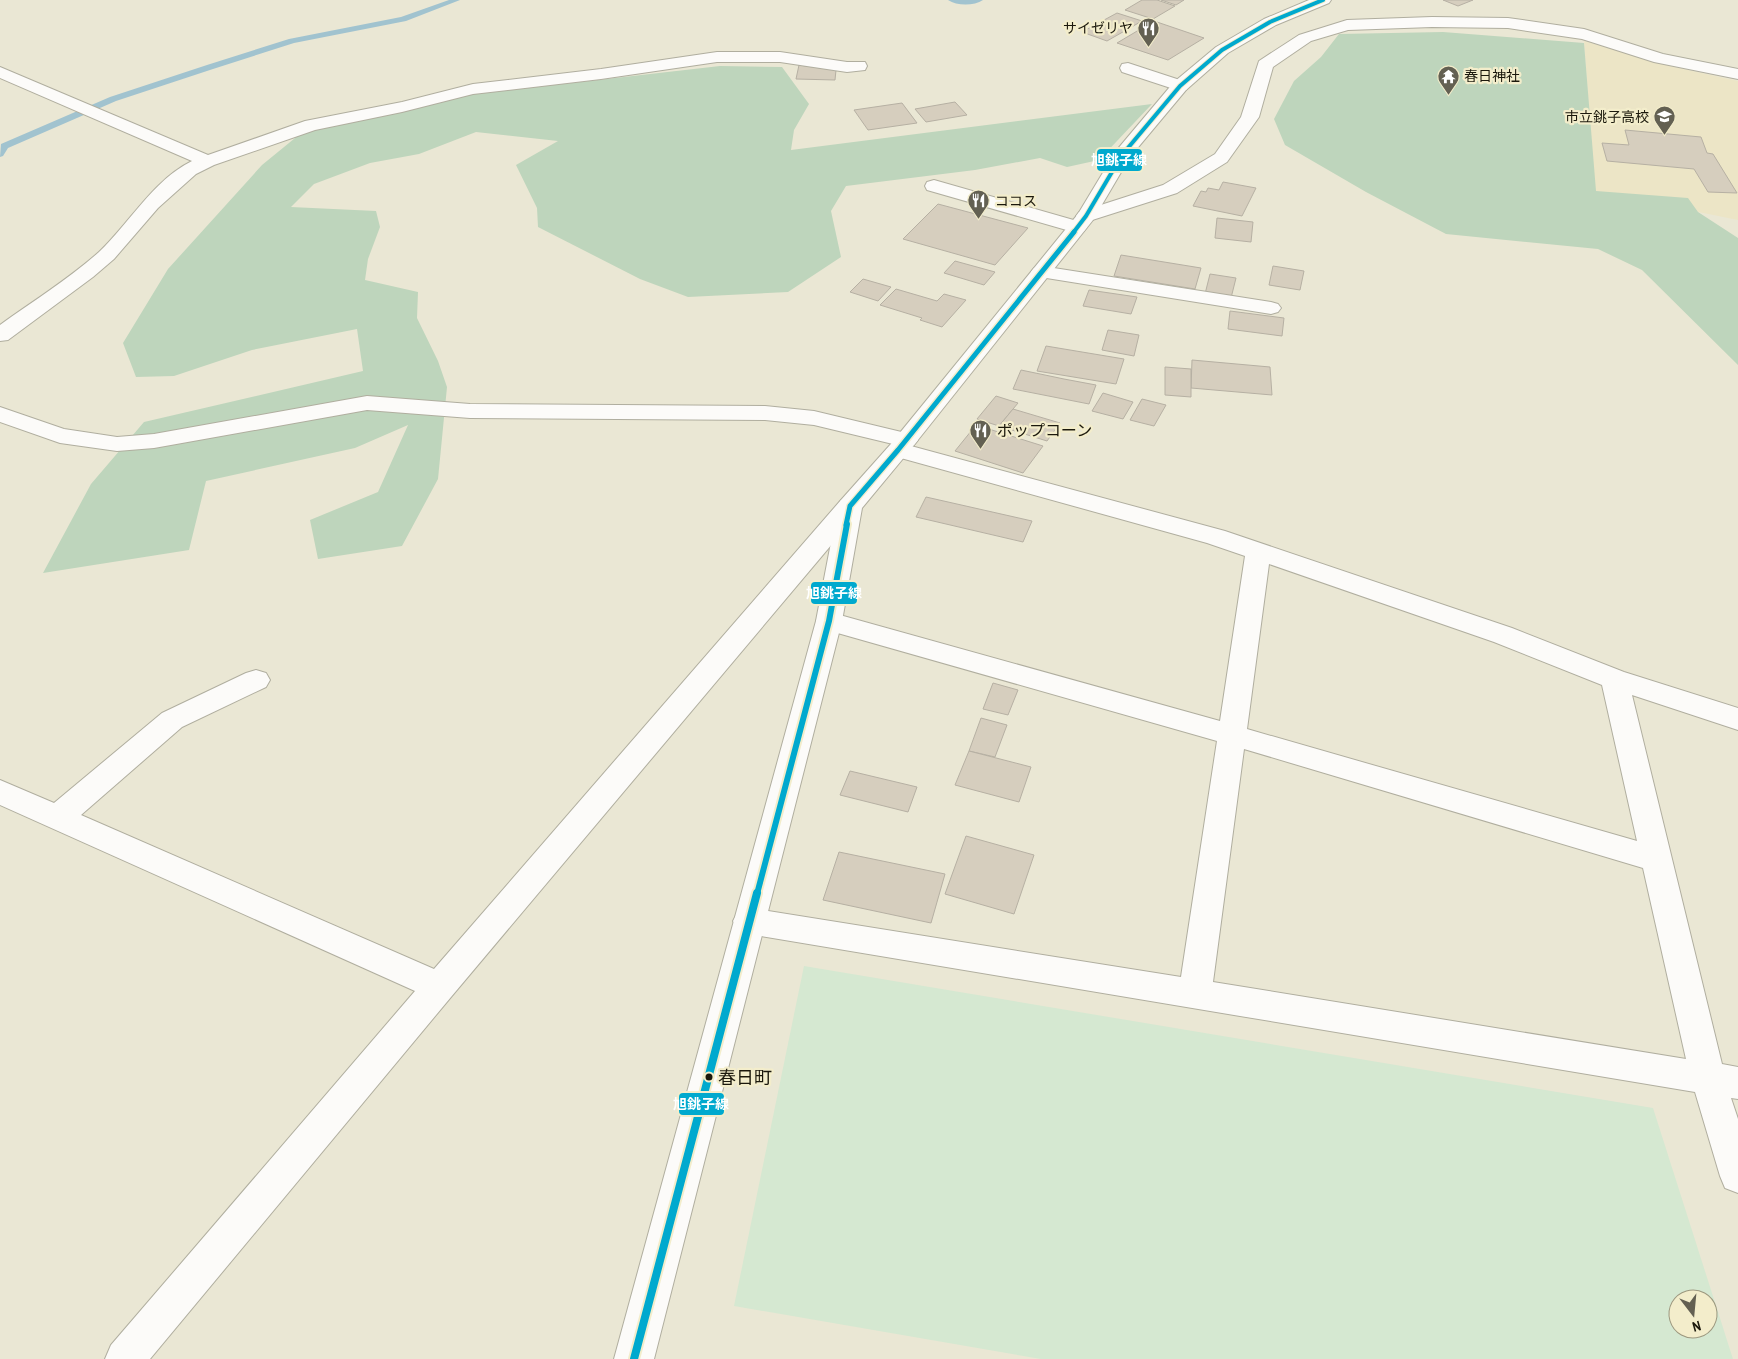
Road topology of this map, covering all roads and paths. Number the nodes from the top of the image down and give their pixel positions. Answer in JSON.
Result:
{"nodes":[{"id":1,"x":1322,"y":0,"type":"edge"},
{"id":2,"x":859,"y":66,"type":"dead end"},
{"id":3,"x":1128,"y":68,"type":"dead end"},
{"id":4,"x":0,"y":72,"type":"edge"},
{"id":5,"x":1738,"y":74,"type":"edge"},
{"id":6,"x":1180,"y":86,"type":"junction"},
{"id":7,"x":208,"y":161,"type":"junction"},
{"id":8,"x":934,"y":186,"type":"dead end"},
{"id":9,"x":1081,"y":222,"type":"junction"},
{"id":10,"x":1041,"y":272,"type":"junction"},
{"id":11,"x":1271,"y":308,"type":"dead end"},
{"id":12,"x":0,"y":335,"type":"edge"},
{"id":13,"x":0,"y":414,"type":"edge"},
{"id":14,"x":902,"y":445,"type":"junction"},
{"id":15,"x":850,"y":506,"type":"junction"},
{"id":16,"x":1258,"y":551,"type":"junction"},
{"id":17,"x":829,"y":620,"type":"junction"},
{"id":18,"x":1614,"y":678,"type":"junction"},
{"id":19,"x":256,"y":680,"type":"dead end"},
{"id":20,"x":1738,"y":719,"type":"edge"},
{"id":21,"x":1232,"y":734,"type":"junction"},
{"id":22,"x":0,"y":792,"type":"edge"},
{"id":23,"x":58,"y":817,"type":"junction"},
{"id":24,"x":1656,"y":859,"type":"junction"},
{"id":25,"x":749,"y":921,"type":"junction"},
{"id":26,"x":439,"y":987,"type":"junction"},
{"id":27,"x":1195,"y":993,"type":"junction"},
{"id":28,"x":1723,"y":1081,"type":"edge"},
{"id":29,"x":1738,"y":1176,"type":"edge"},
{"id":30,"x":126,"y":1359,"type":"edge"},
{"id":31,"x":634,"y":1359,"type":"edge"}],
"edges":[{"from":1,"to":6,"type":"main road"},
{"from":2,"to":7,"type":"main road"},
{"from":3,"to":6,"type":"main road"},
{"from":4,"to":7,"type":"main road"},
{"from":5,"to":9,"type":"main road"},
{"from":6,"to":9,"type":"main road"},
{"from":7,"to":12,"type":"main road"},
{"from":8,"to":9,"type":"main road"},
{"from":9,"to":10,"type":"main road"},
{"from":10,"to":11,"type":"main road"},
{"from":10,"to":14,"type":"main road"},
{"from":13,"to":14,"type":"main road"},
{"from":14,"to":15,"type":"main road"},
{"from":14,"to":16,"type":"main road"},
{"from":15,"to":17,"type":"main road"},
{"from":15,"to":26,"type":"main road"},
{"from":16,"to":18,"type":"main road"},
{"from":16,"to":21,"type":"main road"},
{"from":17,"to":21,"type":"main road"},
{"from":17,"to":25,"type":"main road"},
{"from":18,"to":20,"type":"main road"},
{"from":18,"to":24,"type":"main road"},
{"from":19,"to":23,"type":"main road"},
{"from":21,"to":24,"type":"main road"},
{"from":21,"to":27,"type":"main road"},
{"from":22,"to":23,"type":"main road"},
{"from":23,"to":26,"type":"main road"},
{"from":24,"to":28,"type":"main road"},
{"from":25,"to":27,"type":"main road"},
{"from":25,"to":31,"type":"main road"},
{"from":26,"to":30,"type":"main road"},
{"from":27,"to":28,"type":"main road"},
{"from":28,"to":29,"type":"main road"}]}
